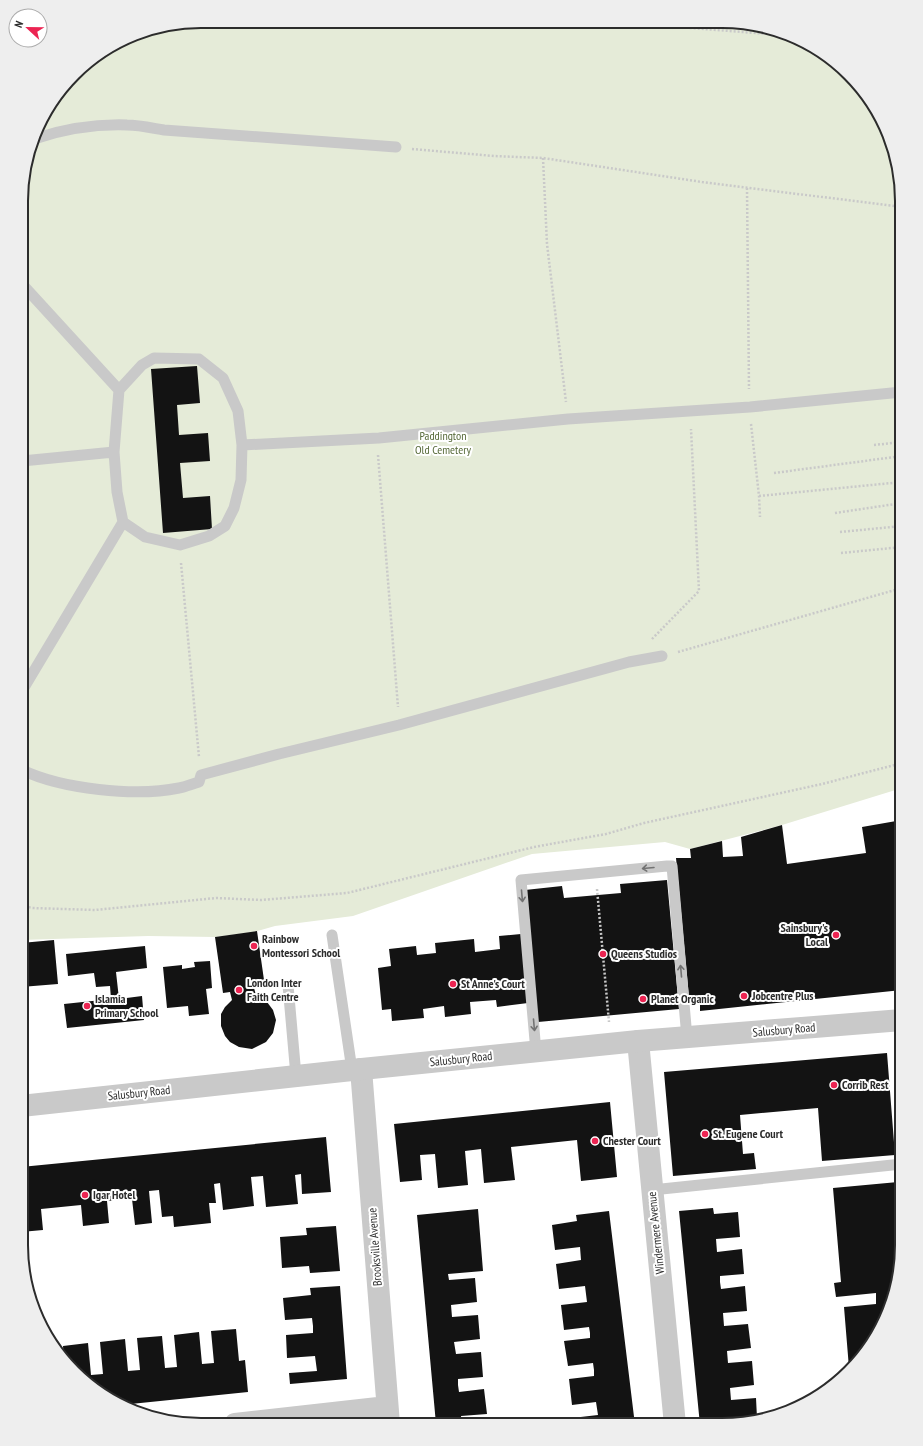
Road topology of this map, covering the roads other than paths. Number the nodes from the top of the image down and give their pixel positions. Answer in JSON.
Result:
{"nodes":[{"id":1,"x":40,"y":137,"type":"edge"},
{"id":2,"x":396,"y":147,"type":"road end"},
{"id":3,"x":28,"y":291,"type":"edge"},
{"id":4,"x":119,"y":390,"type":"junction"},
{"id":5,"x":895,"y":393,"type":"edge"},
{"id":6,"x":242,"y":445,"type":"junction"},
{"id":7,"x":114,"y":452,"type":"junction"},
{"id":8,"x":28,"y":460,"type":"edge"},
{"id":9,"x":123,"y":522,"type":"junction"},
{"id":10,"x":662,"y":656,"type":"road end"},
{"id":11,"x":28,"y":681,"type":"edge"},
{"id":12,"x":28,"y":773,"type":"edge"},
{"id":13,"x":332,"y":936,"type":"dead end"},
{"id":14,"x":288,"y":985,"type":"dead end"},
{"id":15,"x":895,"y":1021,"type":"edge"},
{"id":16,"x":687,"y":1038,"type":"junction"},
{"id":17,"x":638,"y":1041,"type":"junction"},
{"id":18,"x":536,"y":1052,"type":"junction"},
{"id":19,"x":356,"y":1069,"type":"junction"},
{"id":20,"x":296,"y":1076,"type":"junction"},
{"id":21,"x":28,"y":1105,"type":"edge"},
{"id":22,"x":895,"y":1165,"type":"edge"},
{"id":23,"x":652,"y":1190,"type":"junction"},
{"id":24,"x":388,"y":1415,"type":"edge"},
{"id":25,"x":337,"y":1418,"type":"edge"},
{"id":26,"x":674,"y":1418,"type":"edge"}],
"edges":[{"from":1,"to":2,"type":"lane"},
{"from":3,"to":4,"type":"lane"},
{"from":4,"to":6,"type":"lane"},
{"from":4,"to":7,"type":"lane"},
{"from":5,"to":6,"type":"lane"},
{"from":6,"to":9,"type":"lane"},
{"from":7,"to":8,"type":"lane"},
{"from":7,"to":9,"type":"lane"},
{"from":9,"to":11,"type":"lane"},
{"from":10,"to":12,"type":"lane"},
{"from":13,"to":19,"type":"lane"},
{"from":14,"to":20,"type":"lane"},
{"from":15,"to":16,"type":"street","name":"Salusbury Road"},
{"from":16,"to":17,"type":"street","name":"Salusbury Road"},
{"from":16,"to":18,"type":"lane","one_way":true},
{"from":17,"to":18,"type":"street","name":"Salusbury Road"},
{"from":17,"to":23,"type":"street","name":"Windermere Avenue"},
{"from":18,"to":19,"type":"street","name":"Salusbury Road"},
{"from":19,"to":20,"type":"street","name":"Salusbury Road"},
{"from":19,"to":24,"type":"street","name":"Brooksville Avenue"},
{"from":20,"to":21,"type":"street","name":"Salusbury Road"},
{"from":22,"to":23,"type":"lane"},
{"from":23,"to":26,"type":"street","name":"Windermere Avenue"},
{"from":24,"to":25,"type":"street"}]}
